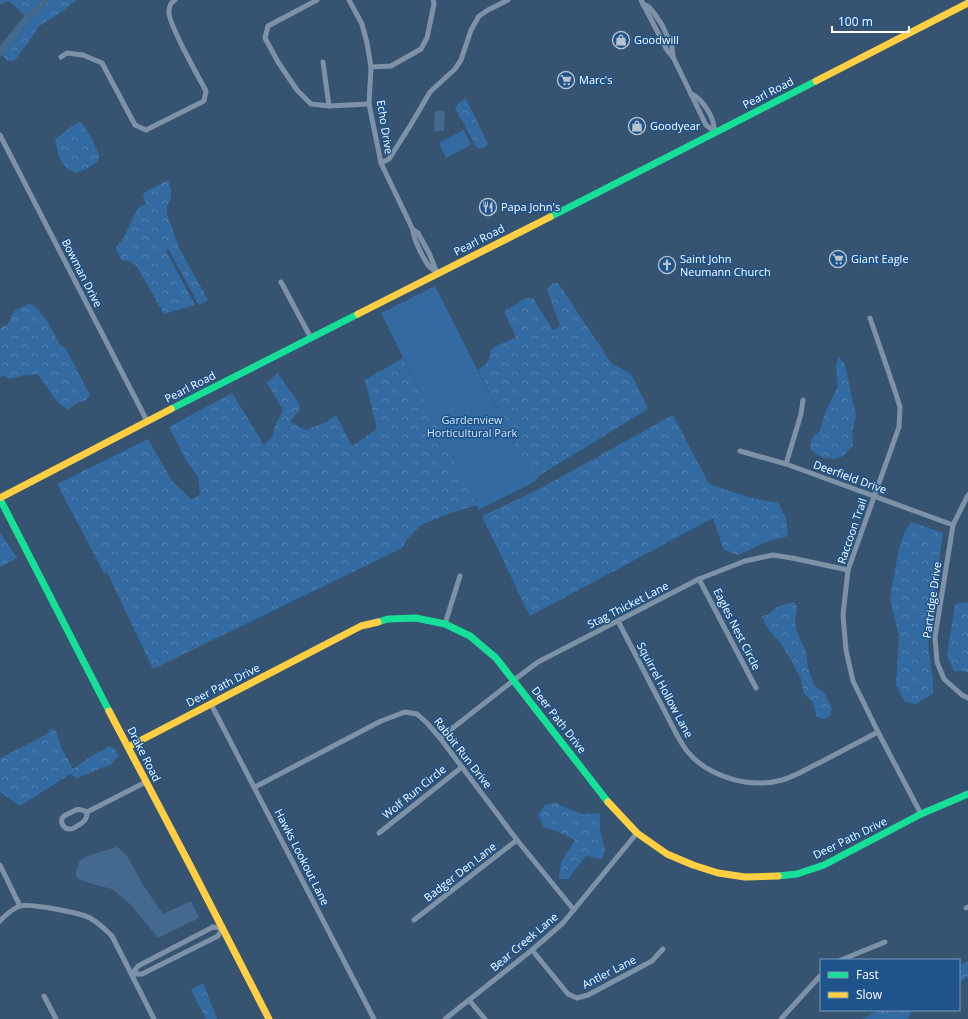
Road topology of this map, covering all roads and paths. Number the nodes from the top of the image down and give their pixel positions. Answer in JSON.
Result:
{"nodes":[{"id":1,"x":175,"y":0,"type":"edge"},
{"id":2,"x":317,"y":0,"type":"edge"},
{"id":3,"x":349,"y":0,"type":"edge"},
{"id":4,"x":433,"y":0,"type":"edge"},
{"id":5,"x":508,"y":0,"type":"edge"},
{"id":6,"x":642,"y":2,"type":"edge"},
{"id":7,"x":968,"y":3,"type":"edge"},
{"id":8,"x":61,"y":57,"type":"dead end"},
{"id":9,"x":323,"y":62,"type":"dead end"},
{"id":10,"x":371,"y":67,"type":"junction"},
{"id":11,"x":369,"y":104,"type":"junction"},
{"id":12,"x":329,"y":106,"type":"junction"},
{"id":13,"x":715,"y":132,"type":"junction"},
{"id":14,"x":0,"y":135,"type":"edge"},
{"id":15,"x":381,"y":163,"type":"junction"},
{"id":16,"x":438,"y":274,"type":"junction"},
{"id":17,"x":281,"y":282,"type":"dead end"},
{"id":18,"x":870,"y":318,"type":"dead end"},
{"id":19,"x":311,"y":338,"type":"junction"},
{"id":20,"x":803,"y":400,"type":"dead end"},
{"id":21,"x":147,"y":421,"type":"junction"},
{"id":22,"x":740,"y":451,"type":"dead end"},
{"id":23,"x":786,"y":464,"type":"junction"},
{"id":24,"x":968,"y":495,"type":"edge"},
{"id":25,"x":874,"y":496,"type":"junction"},
{"id":26,"x":0,"y":498,"type":"edge"},
{"id":27,"x":953,"y":525,"type":"junction"},
{"id":28,"x":848,"y":570,"type":"junction"},
{"id":29,"x":460,"y":576,"type":"dead end"},
{"id":30,"x":699,"y":579,"type":"junction"},
{"id":31,"x":618,"y":621,"type":"junction"},
{"id":32,"x":445,"y":624,"type":"junction"},
{"id":33,"x":514,"y":680,"type":"junction"},
{"id":34,"x":756,"y":688,"type":"dead end"},
{"id":35,"x":968,"y":698,"type":"edge"},
{"id":36,"x":211,"y":704,"type":"junction"},
{"id":37,"x":878,"y":732,"type":"junction"},
{"id":38,"x":440,"y":738,"type":"junction"},
{"id":39,"x":128,"y":747,"type":"junction"},
{"id":40,"x":462,"y":767,"type":"junction"},
{"id":41,"x":146,"y":782,"type":"junction"},
{"id":42,"x":255,"y":787,"type":"junction"},
{"id":43,"x":968,"y":794,"type":"edge"},
{"id":44,"x":87,"y":812,"type":"junction"},
{"id":45,"x":921,"y":814,"type":"junction"},
{"id":46,"x":379,"y":833,"type":"dead end"},
{"id":47,"x":637,"y":833,"type":"junction"},
{"id":48,"x":517,"y":840,"type":"junction"},
{"id":49,"x":0,"y":865,"type":"edge"},
{"id":50,"x":20,"y":906,"type":"junction"},
{"id":51,"x":574,"y":910,"type":"junction"},
{"id":52,"x":414,"y":920,"type":"dead end"},
{"id":53,"x":0,"y":921,"type":"edge"},
{"id":54,"x":222,"y":928,"type":"junction"},
{"id":55,"x":885,"y":942,"type":"dead end"},
{"id":56,"x":663,"y":949,"type":"dead end"},
{"id":57,"x":532,"y":950,"type":"junction"},
{"id":58,"x":843,"y":959,"type":"edge"},
{"id":59,"x":132,"y":974,"type":"junction"},
{"id":60,"x":820,"y":975,"type":"edge"},
{"id":61,"x":44,"y":996,"type":"dead end"},
{"id":62,"x":469,"y":1000,"type":"junction"},
{"id":63,"x":56,"y":1019,"type":"edge"},
{"id":64,"x":154,"y":1019,"type":"edge"},
{"id":65,"x":268,"y":1019,"type":"edge"},
{"id":66,"x":374,"y":1019,"type":"edge"},
{"id":67,"x":445,"y":1019,"type":"edge"},
{"id":68,"x":485,"y":1019,"type":"edge"},
{"id":69,"x":781,"y":1019,"type":"edge"}],
"edges":[{"from":1,"to":8,"type":"street"},
{"from":2,"to":12,"type":"street"},
{"from":3,"to":10,"type":"street","name":"Echo Drive"},
{"from":4,"to":10,"type":"street"},
{"from":5,"to":15,"type":"street"},
{"from":6,"to":13,"type":"street"},
{"from":7,"to":13,"type":"street","name":"Pearl Road"},
{"from":9,"to":12,"type":"street"},
{"from":10,"to":11,"type":"street","name":"Echo Drive"},
{"from":11,"to":12,"type":"street"},
{"from":11,"to":15,"type":"street","name":"Echo Drive"},
{"from":13,"to":16,"type":"street","name":"Pearl Road"},
{"from":14,"to":21,"type":"street","name":"Bowman Drive"},
{"from":15,"to":16,"type":"street","name":"Echo Drive"},
{"from":16,"to":19,"type":"street","name":"Pearl Road"},
{"from":17,"to":19,"type":"street"},
{"from":18,"to":25,"type":"street","name":"Raccoon Trail"},
{"from":19,"to":21,"type":"street","name":"Pearl Road"},
{"from":20,"to":23,"type":"street"},
{"from":21,"to":26,"type":"street","name":"Pearl Road"},
{"from":22,"to":23,"type":"street","name":"Deerfield Drive"},
{"from":23,"to":25,"type":"street","name":"Deerfield Drive"},
{"from":24,"to":27,"type":"street","name":"Partridge Drive"},
{"from":25,"to":27,"type":"street","name":"Deerfield Drive"},
{"from":25,"to":28,"type":"street","name":"Raccoon Trail"},
{"from":26,"to":39,"type":"street","name":"Drake Road"},
{"from":27,"to":35,"type":"street","name":"Partridge Drive"},
{"from":28,"to":30,"type":"street","name":"Stag Thicket Lane"},
{"from":28,"to":37,"type":"street","name":"Raccoon Trail"},
{"from":29,"to":32,"type":"street"},
{"from":30,"to":31,"type":"street","name":"Stag Thicket Lane"},
{"from":30,"to":34,"type":"street","name":"Eagles Nest Circle"},
{"from":31,"to":33,"type":"street","name":"Stag Thicket Lane"},
{"from":31,"to":37,"type":"street","name":"Squirrel Hollow Lane"},
{"from":32,"to":33,"type":"street","name":"Deer Path Drive"},
{"from":32,"to":36,"type":"street","name":"Deer Path Drive"},
{"from":33,"to":38,"type":"street","name":"Stag Thicket Lane"},
{"from":33,"to":47,"type":"street","name":"Deer Path Drive"},
{"from":36,"to":39,"type":"street","name":"Deer Path Drive"},
{"from":36,"to":42,"type":"street","name":"Hawks Lookout Lane"},
{"from":37,"to":45,"type":"street","name":"Raccoon Trail"},
{"from":38,"to":40,"type":"street","name":"Rabbit Run Drive"},
{"from":38,"to":42,"type":"street","name":"Rabbit Run Drive"},
{"from":39,"to":41,"type":"street","name":"Drake Road"},
{"from":40,"to":46,"type":"street","name":"Wolf Run Circle"},
{"from":40,"to":48,"type":"street","name":"Rabbit Run Drive"},
{"from":41,"to":44,"type":"street"},
{"from":41,"to":54,"type":"street","name":"Drake Road"},
{"from":42,"to":66,"type":"street","name":"Hawks Lookout Lane"},
{"from":43,"to":45,"type":"street","name":"Deer Path Drive"},
{"from":44,"to":44,"type":"street"},
{"from":45,"to":47,"type":"street","name":"Deer Path Drive"},
{"from":47,"to":51,"type":"street","name":"Bear Creek Lane"},
{"from":48,"to":51,"type":"street","name":"Rabbit Run Drive"},
{"from":48,"to":52,"type":"street","name":"Badger Den Lane"},
{"from":49,"to":50,"type":"street"},
{"from":50,"to":53,"type":"street"},
{"from":50,"to":59,"type":"street"},
{"from":51,"to":57,"type":"street","name":"Bear Creek Lane"},
{"from":54,"to":59,"type":"street"},
{"from":54,"to":59,"type":"street"},
{"from":54,"to":65,"type":"street","name":"Drake Road"},
{"from":55,"to":58,"type":"street"},
{"from":56,"to":57,"type":"street","name":"Antler Lane"},
{"from":57,"to":62,"type":"street","name":"Bear Creek Lane"},
{"from":59,"to":64,"type":"street"},
{"from":60,"to":69,"type":"street"},
{"from":61,"to":63,"type":"street"},
{"from":62,"to":67,"type":"street","name":"Bear Creek Lane"},
{"from":62,"to":68,"type":"street"}]}
